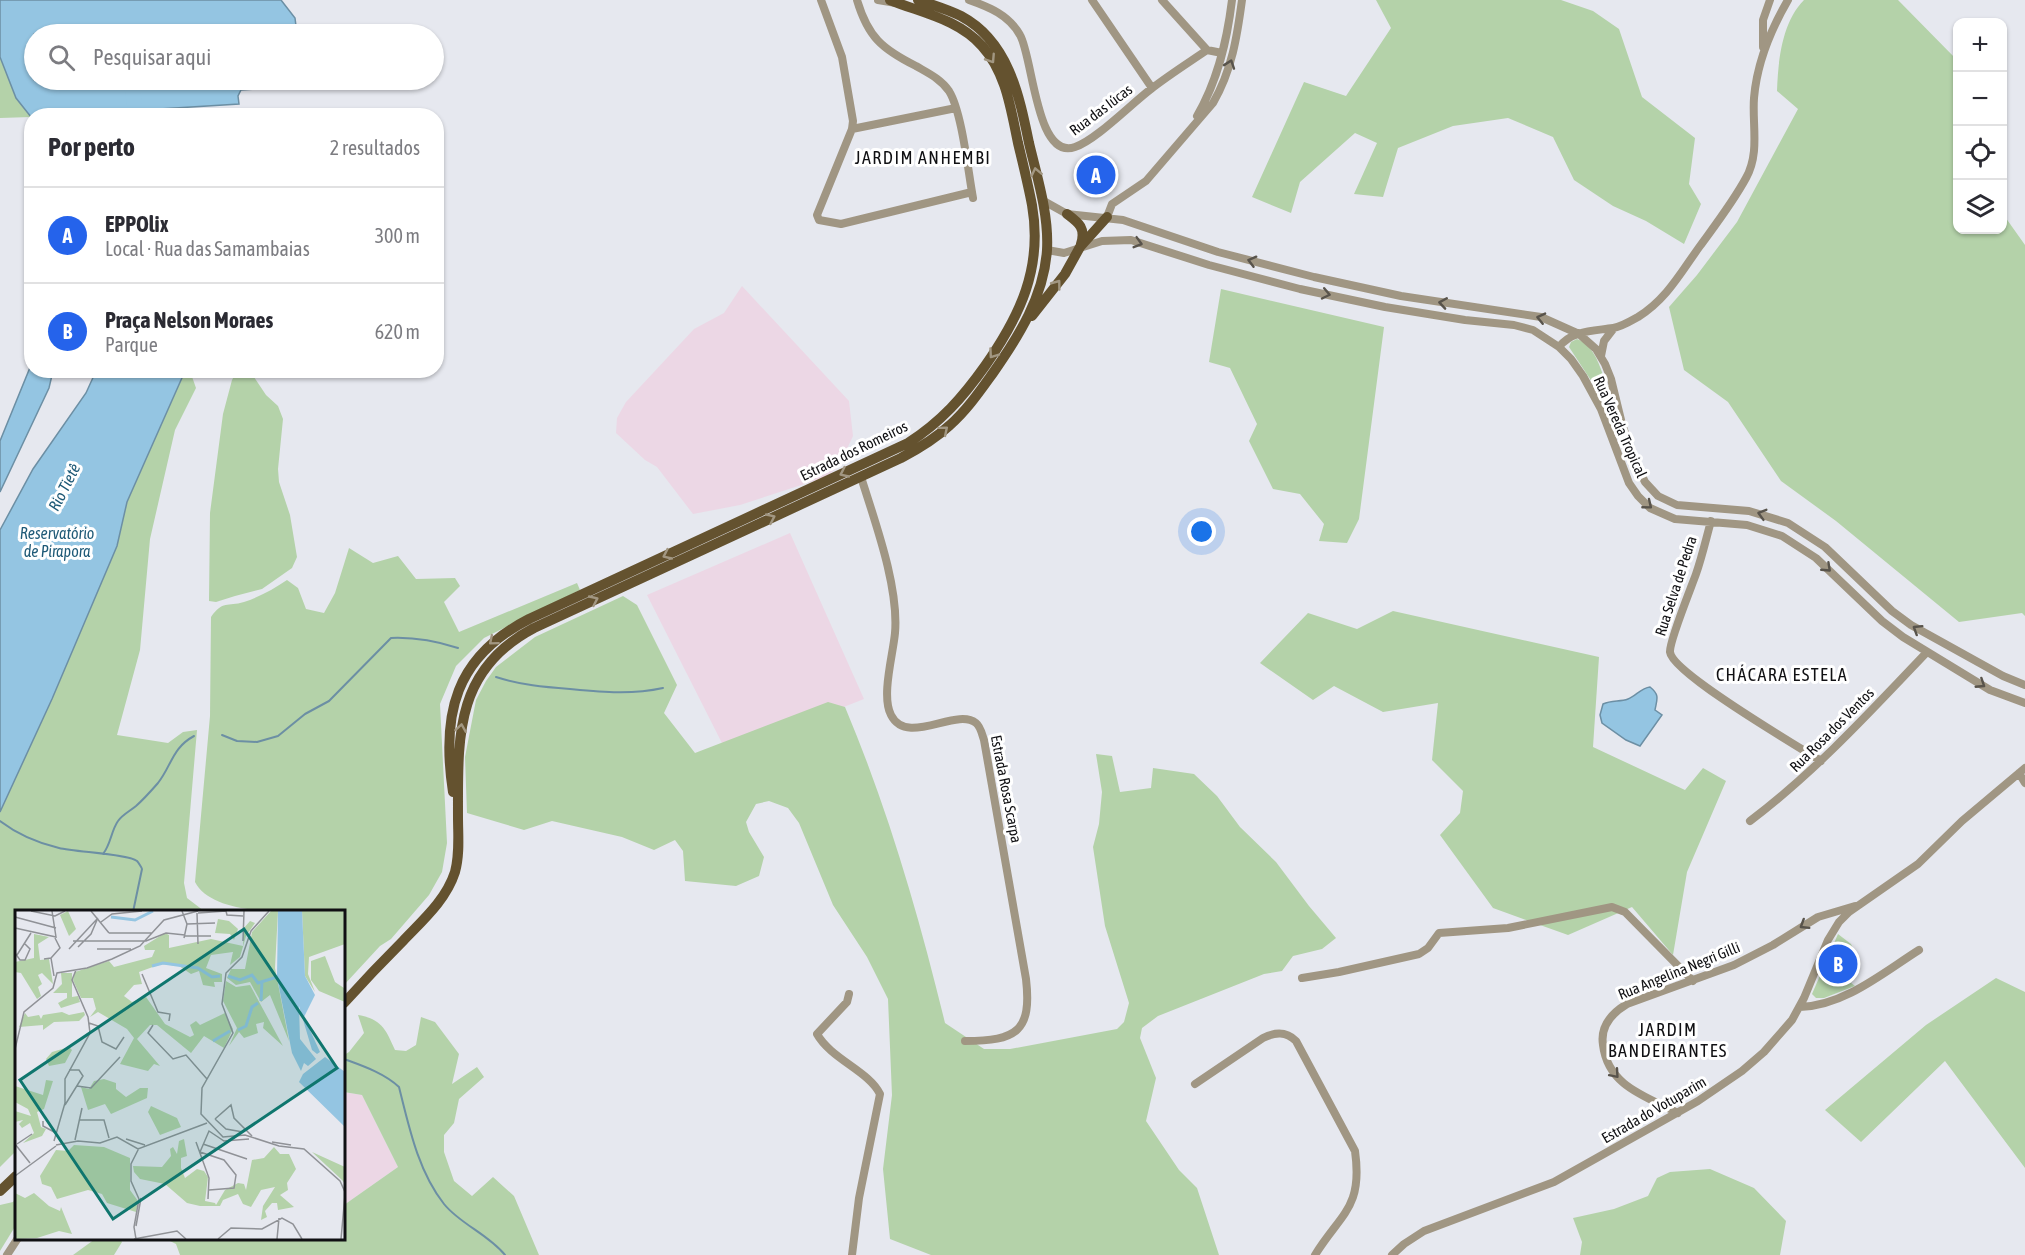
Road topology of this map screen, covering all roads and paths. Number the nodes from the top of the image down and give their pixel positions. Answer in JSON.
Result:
{"nodes":[{"id":1,"x":821,"y":0,"type":"edge"},
{"id":2,"x":858,"y":0,"type":"edge"},
{"id":3,"x":878,"y":0,"type":"edge"},
{"id":4,"x":918,"y":0,"type":"edge"},
{"id":5,"x":969,"y":0,"type":"edge"},
{"id":6,"x":1092,"y":0,"type":"edge"},
{"id":7,"x":1162,"y":0,"type":"edge"},
{"id":8,"x":1232,"y":0,"type":"edge"},
{"id":9,"x":1242,"y":0,"type":"edge"},
{"id":10,"x":1770,"y":0,"type":"edge"},
{"id":11,"x":1788,"y":0,"type":"edge"},
{"id":12,"x":894,"y":2,"type":"edge"},
{"id":13,"x":1234,"y":19,"type":"junction"},
{"id":14,"x":1207,"y":50,"type":"junction"},
{"id":15,"x":1763,"y":50,"type":"junction"},
{"id":16,"x":1222,"y":53,"type":"junction"},
{"id":17,"x":1152,"y":88,"type":"junction"},
{"id":18,"x":956,"y":108,"type":"junction"},
{"id":19,"x":852,"y":129,"type":"junction"},
{"id":20,"x":1189,"y":131,"type":"junction"},
{"id":21,"x":1037,"y":204,"type":"junction"},
{"id":22,"x":1067,"y":214,"type":"junction"},
{"id":23,"x":1107,"y":217,"type":"junction"},
{"id":24,"x":1080,"y":247,"type":"junction"},
{"id":25,"x":1047,"y":250,"type":"junction"},
{"id":26,"x":1614,"y":328,"type":"junction"},
{"id":27,"x":1021,"y":330,"type":"junction"},
{"id":28,"x":1579,"y":334,"type":"junction"},
{"id":29,"x":1559,"y":346,"type":"junction"},
{"id":30,"x":1601,"y":356,"type":"junction"},
{"id":31,"x":1613,"y":388,"type":"junction"},
{"id":32,"x":1593,"y":393,"type":"junction"},
{"id":33,"x":861,"y":477,"type":"junction"},
{"id":34,"x":1711,"y":521,"type":"junction"},
{"id":35,"x":1927,"y":652,"type":"junction"},
{"id":36,"x":2025,"y":685,"type":"edge"},
{"id":37,"x":2025,"y":703,"type":"edge"},
{"id":38,"x":1821,"y":761,"type":"junction"},
{"id":39,"x":2022,"y":771,"type":"edge"},
{"id":40,"x":2025,"y":783,"type":"edge"},
{"id":41,"x":1750,"y":821,"type":"dead end"},
{"id":42,"x":458,"y":828,"type":"junction"},
{"id":43,"x":1859,"y":905,"type":"junction"},
{"id":44,"x":1919,"y":950,"type":"dead end"},
{"id":45,"x":1302,"y":978,"type":"dead end"},
{"id":46,"x":1693,"y":981,"type":"junction"},
{"id":47,"x":849,"y":994,"type":"dead end"},
{"id":48,"x":345,"y":1002,"type":"edge"},
{"id":49,"x":1800,"y":1007,"type":"junction"},
{"id":50,"x":965,"y":1041,"type":"dead end"},
{"id":51,"x":1195,"y":1084,"type":"dead end"},
{"id":52,"x":1655,"y":1101,"type":"junction"},
{"id":53,"x":1678,"y":1113,"type":"junction"},
{"id":54,"x":1665,"y":1120,"type":"junction"},
{"id":55,"x":15,"y":1177,"type":"edge"},
{"id":56,"x":0,"y":1191,"type":"edge"},
{"id":57,"x":17,"y":1240,"type":"edge"},
{"id":58,"x":7,"y":1255,"type":"edge"},
{"id":59,"x":852,"y":1255,"type":"edge"},
{"id":60,"x":1315,"y":1255,"type":"edge"},
{"id":61,"x":1392,"y":1255,"type":"edge"}],
"edges":[{"from":1,"to":19,"type":"street"},
{"from":2,"to":18,"type":"street"},
{"from":3,"to":12,"type":"street"},
{"from":21,"to":4,"type":"main road","name":"Estrada dos Romeiros","one_way":true},
{"from":5,"to":17,"type":"street","name":"Rua das Iúcas"},
{"from":6,"to":17,"type":"street"},
{"from":7,"to":14,"type":"street"},
{"from":8,"to":13,"type":"street"},
{"from":9,"to":13,"type":"street"},
{"from":10,"to":15,"type":"street"},
{"from":11,"to":15,"type":"street"},
{"from":12,"to":21,"type":"main road","name":"Estrada dos Romeiros","one_way":true},
{"from":13,"to":16,"type":"street"},
{"from":20,"to":13,"type":"street","one_way":true},
{"from":14,"to":16,"type":"street"},
{"from":14,"to":17,"type":"street","name":"Rua das Iúcas"},
{"from":15,"to":26,"type":"street"},
{"from":16,"to":20,"type":"street"},
{"from":18,"to":19,"type":"street"},
{"from":18,"to":19,"type":"street"},
{"from":20,"to":23,"type":"street"},
{"from":21,"to":22,"type":"street"},
{"from":21,"to":25,"type":"main road","name":"Estrada dos Romeiros"},
{"from":21,"to":42,"type":"main road","name":"Estrada dos Romeiros","one_way":true},
{"from":22,"to":23,"type":"street","name":"Rua Vereda Tropical"},
{"from":22,"to":24,"type":"main road"},
{"from":23,"to":24,"type":"main road"},
{"from":28,"to":23,"type":"street","name":"Rua Vereda Tropical","one_way":true},
{"from":24,"to":25,"type":"street","name":"Rua Vereda Tropical"},
{"from":27,"to":24,"type":"main road","one_way":true},
{"from":24,"to":29,"type":"street","name":"Rua Vereda Tropical","one_way":true},
{"from":25,"to":27,"type":"main road","name":"Estrada dos Romeiros"},
{"from":26,"to":28,"type":"street"},
{"from":26,"to":30,"type":"street"},
{"from":33,"to":27,"type":"main road","name":"Estrada dos Romeiros","one_way":true},
{"from":28,"to":29,"type":"street"},
{"from":28,"to":30,"type":"street","name":"Rua Vereda Tropical"},
{"from":29,"to":32,"type":"street","name":"Rua Vereda Tropical"},
{"from":30,"to":31,"type":"street","name":"Rua Vereda Tropical"},
{"from":31,"to":32,"type":"street"},
{"from":36,"to":31,"type":"street","name":"Rua Vereda Tropical","one_way":true},
{"from":32,"to":34,"type":"street","name":"Rua Vereda Tropical","one_way":true},
{"from":42,"to":33,"type":"main road","name":"Estrada dos Romeiros","one_way":true},
{"from":33,"to":50,"type":"street","name":"Estrada Rosa Scarpa"},
{"from":34,"to":35,"type":"street","name":"Rua Vereda Tropical","one_way":true},
{"from":34,"to":38,"type":"street","name":"Rua Selva de Pedra"},
{"from":35,"to":37,"type":"street","name":"Rua Vereda Tropical","one_way":true},
{"from":35,"to":38,"type":"street","name":"Rua Rosa dos Ventos"},
{"from":38,"to":41,"type":"street","name":"Rua Rosa dos Ventos"},
{"from":39,"to":40,"type":"street"},
{"from":39,"to":43,"type":"street","name":"Estrada do Votuparim"},
{"from":42,"to":48,"type":"main road","name":"Estrada dos Romeiros"},
{"from":43,"to":46,"type":"street","name":"Rua Angelina Negri Gilli","one_way":true},
{"from":43,"to":49,"type":"street","name":"Estrada do Votuparim"},
{"from":44,"to":49,"type":"street"},
{"from":45,"to":46,"type":"street"},
{"from":46,"to":52,"type":"street","name":"Rua Angelina Negri Gilli","one_way":true},
{"from":47,"to":59,"type":"street"},
{"from":49,"to":53,"type":"street","name":"Estrada do Votuparim"},
{"from":51,"to":60,"type":"street"},
{"from":52,"to":53,"type":"street","name":"Rua Angelina Negri Gilli"},
{"from":52,"to":54,"type":"street"},
{"from":53,"to":54,"type":"street","name":"Estrada do Votuparim"},
{"from":54,"to":61,"type":"street","name":"Estrada do Votuparim"},
{"from":55,"to":56,"type":"main road"},
{"from":57,"to":58,"type":"street"}]}
